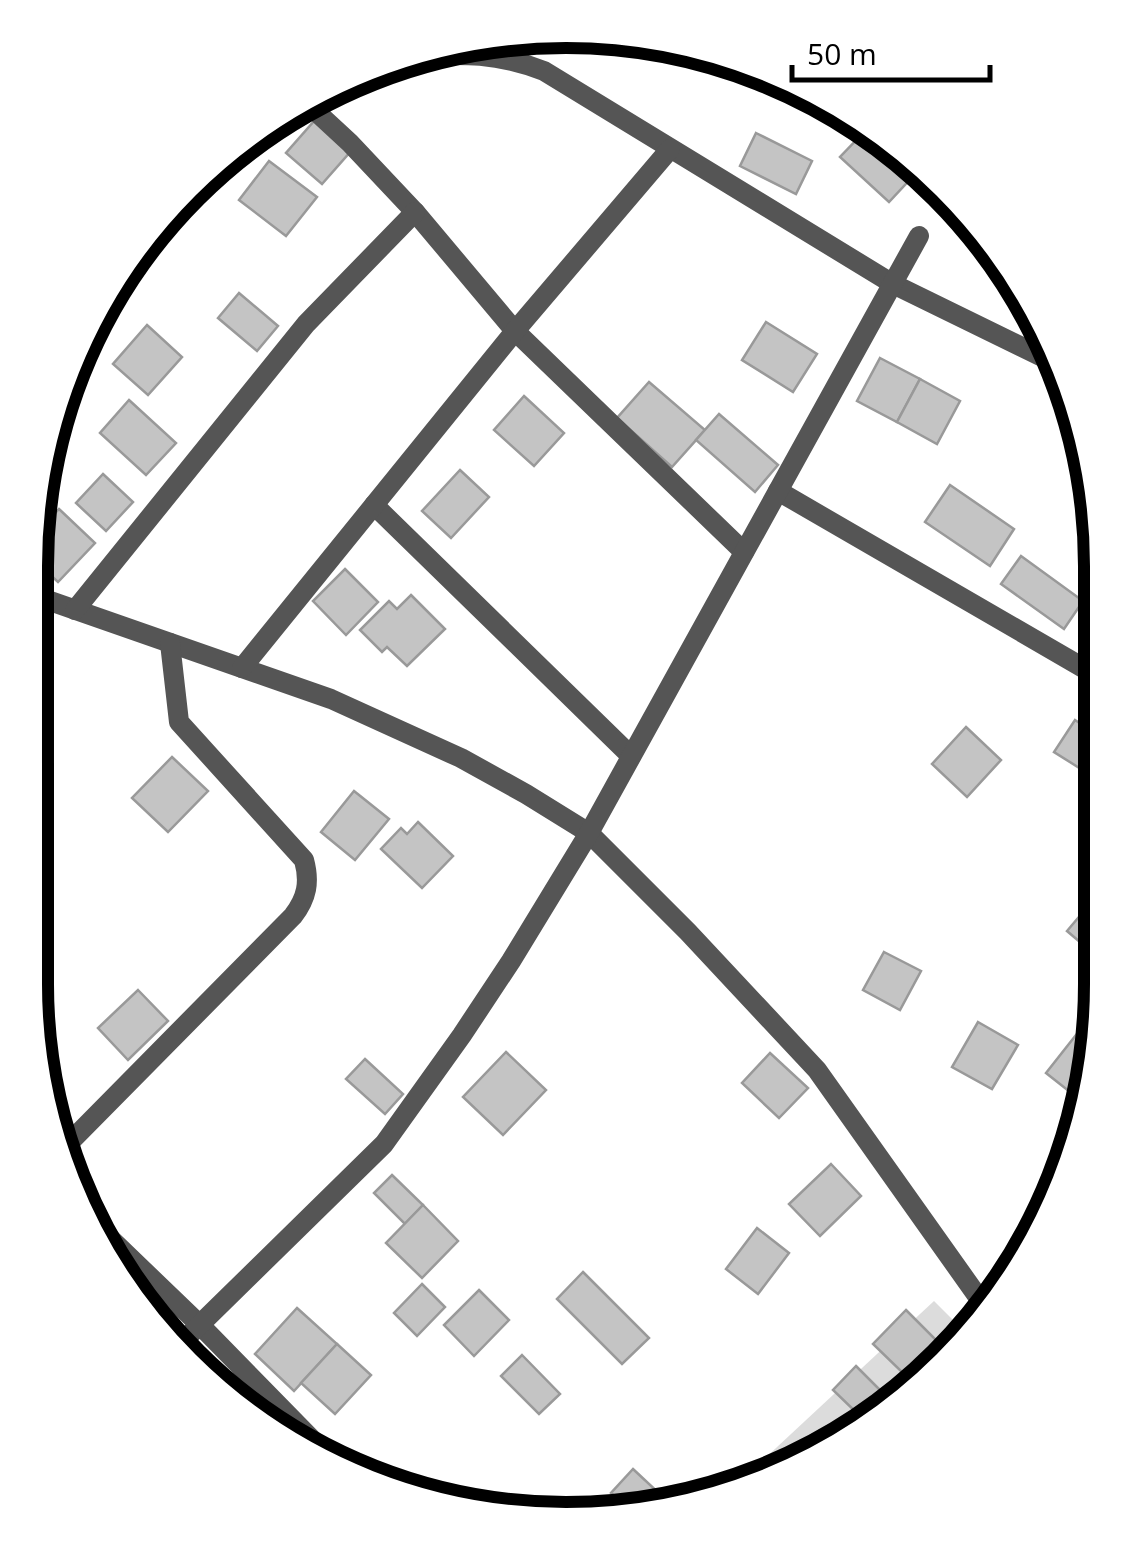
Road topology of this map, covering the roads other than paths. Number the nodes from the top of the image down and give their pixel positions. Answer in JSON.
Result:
{"nodes":[{"id":1,"x":481,"y":55,"type":"edge"},
{"id":2,"x":316,"y":112,"type":"edge"},
{"id":3,"x":670,"y":149,"type":"junction"},
{"id":4,"x":415,"y":212,"type":"junction"},
{"id":5,"x":919,"y":236,"type":"dead end"},
{"id":6,"x":893,"y":284,"type":"junction"},
{"id":7,"x":516,"y":330,"type":"junction"},
{"id":8,"x":1039,"y":355,"type":"edge"},
{"id":9,"x":778,"y":491,"type":"junction"},
{"id":10,"x":374,"y":505,"type":"junction"},
{"id":11,"x":744,"y":552,"type":"junction"},
{"id":12,"x":48,"y":600,"type":"edge"},
{"id":13,"x":75,"y":610,"type":"junction"},
{"id":14,"x":170,"y":643,"type":"junction"},
{"id":15,"x":242,"y":668,"type":"junction"},
{"id":16,"x":1084,"y":668,"type":"edge"},
{"id":17,"x":631,"y":756,"type":"junction"},
{"id":18,"x":588,"y":832,"type":"junction"},
{"id":19,"x":72,"y":1140,"type":"edge"},
{"id":20,"x":123,"y":1252,"type":"edge"},
{"id":21,"x":979,"y":1297,"type":"edge"},
{"id":22,"x":200,"y":1325,"type":"junction"},
{"id":23,"x":187,"y":1337,"type":"edge"},
{"id":24,"x":301,"y":1428,"type":"edge"}],
"edges":[{"from":1,"to":3,"type":"street"},
{"from":2,"to":4,"type":"street"},
{"from":3,"to":6,"type":"street"},
{"from":3,"to":7,"type":"street"},
{"from":4,"to":7,"type":"street"},
{"from":4,"to":13,"type":"street"},
{"from":5,"to":6,"type":"street"},
{"from":6,"to":8,"type":"street"},
{"from":6,"to":9,"type":"street"},
{"from":7,"to":10,"type":"street"},
{"from":7,"to":11,"type":"street"},
{"from":9,"to":11,"type":"street"},
{"from":9,"to":16,"type":"street"},
{"from":10,"to":15,"type":"street"},
{"from":10,"to":17,"type":"street"},
{"from":11,"to":17,"type":"street"},
{"from":12,"to":13,"type":"street"},
{"from":13,"to":14,"type":"street"},
{"from":14,"to":15,"type":"street"},
{"from":14,"to":19,"type":"street"},
{"from":15,"to":18,"type":"street"},
{"from":17,"to":18,"type":"street"},
{"from":18,"to":21,"type":"street"},
{"from":18,"to":22,"type":"street"},
{"from":20,"to":22,"type":"street"},
{"from":22,"to":23,"type":"street"},
{"from":22,"to":24,"type":"street"}]}
